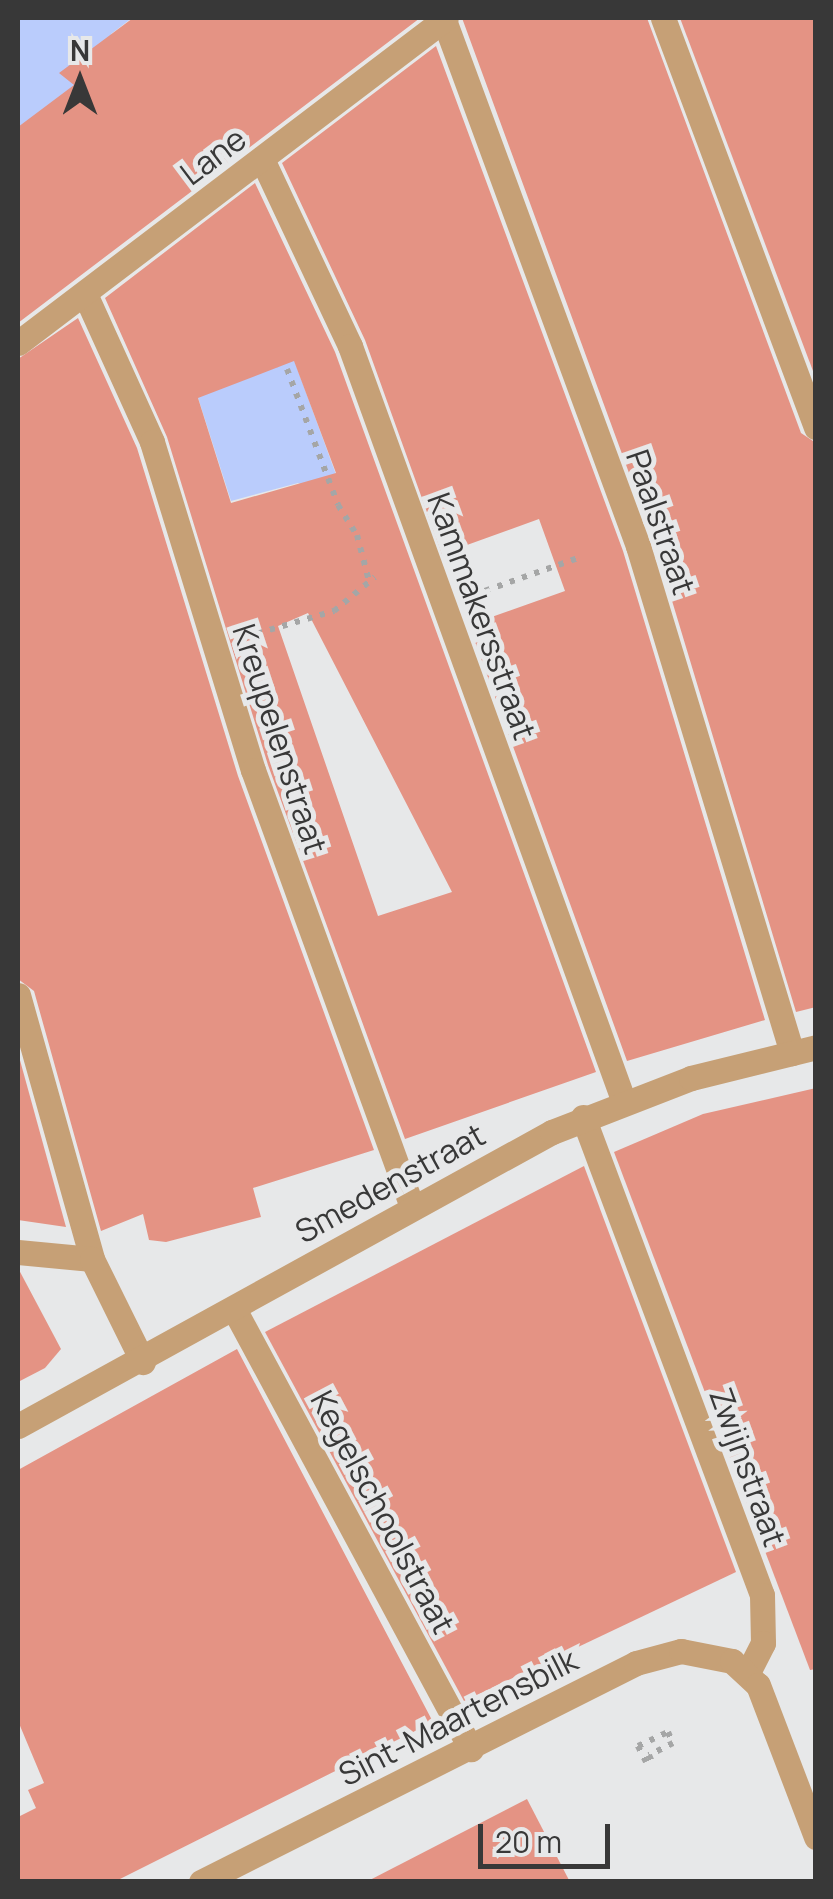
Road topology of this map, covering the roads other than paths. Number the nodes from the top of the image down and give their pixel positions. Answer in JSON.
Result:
{"nodes":[{"id":1,"x":445,"y":18,"type":"edge"},
{"id":2,"x":662,"y":18,"type":"edge"},
{"id":3,"x":262,"y":159,"type":"junction"},
{"id":4,"x":86,"y":294,"type":"junction"},
{"id":5,"x":18,"y":343,"type":"edge"},
{"id":6,"x":816,"y":427,"type":"edge"},
{"id":7,"x":18,"y":995,"type":"edge"},
{"id":8,"x":804,"y":1050,"type":"edge"},
{"id":9,"x":624,"y":1102,"type":"junction"},
{"id":10,"x":583,"y":1117,"type":"junction"},
{"id":11,"x":412,"y":1206,"type":"junction"},
{"id":12,"x":18,"y":1252,"type":"edge"},
{"id":13,"x":92,"y":1259,"type":"junction"},
{"id":14,"x":234,"y":1309,"type":"junction"},
{"id":15,"x":142,"y":1362,"type":"junction"},
{"id":16,"x":18,"y":1426,"type":"edge"},
{"id":17,"x":748,"y":1672,"type":"junction"},
{"id":18,"x":471,"y":1748,"type":"junction"},
{"id":19,"x":816,"y":1838,"type":"edge"},
{"id":20,"x":201,"y":1882,"type":"edge"}],
"edges":[{"from":1,"to":3,"type":"street","name":"Lane"},
{"from":1,"to":8,"type":"street","name":"Paalstraat"},
{"from":2,"to":6,"type":"street"},
{"from":3,"to":4,"type":"street","name":"Lane"},
{"from":3,"to":9,"type":"street","name":"Kammakersstraat"},
{"from":4,"to":5,"type":"street","name":"Lane"},
{"from":4,"to":11,"type":"street","name":"Kreupelenstraat"},
{"from":7,"to":13,"type":"street"},
{"from":8,"to":9,"type":"street","name":"Smedenstraat"},
{"from":9,"to":10,"type":"street","name":"Smedenstraat"},
{"from":10,"to":11,"type":"street","name":"Smedenstraat"},
{"from":10,"to":17,"type":"street","name":"Zwijnstraat"},
{"from":11,"to":14,"type":"street","name":"Smedenstraat"},
{"from":12,"to":13,"type":"street"},
{"from":13,"to":15,"type":"street"},
{"from":14,"to":15,"type":"street","name":"Smedenstraat"},
{"from":14,"to":18,"type":"street","name":"Kegelschoolstraat"},
{"from":15,"to":16,"type":"street","name":"Smedenstraat"},
{"from":17,"to":18,"type":"street","name":"Sint-Maartensbilk"},
{"from":17,"to":19,"type":"street"},
{"from":18,"to":20,"type":"street","name":"Sint-Maartensbilk"}]}
